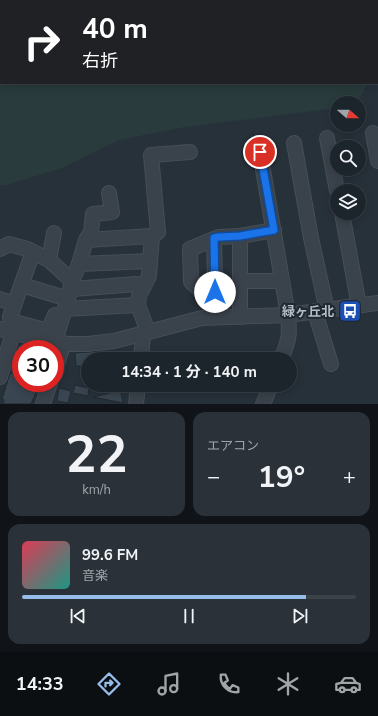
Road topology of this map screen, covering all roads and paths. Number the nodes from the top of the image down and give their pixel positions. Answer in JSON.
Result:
{"nodes":[{"id":1,"x":373,"y":133,"type":"dead end"},
{"id":2,"x":327,"y":138,"type":"dead end"},
{"id":3,"x":294,"y":143,"type":"dead end"},
{"id":4,"x":190,"y":152,"type":"dead end"},
{"id":5,"x":260,"y":152,"type":"dead end"},
{"id":6,"x":378,"y":161,"type":"edge"},
{"id":7,"x":336,"y":184,"type":"edge"},
{"id":8,"x":109,"y":193,"type":"dead end"},
{"id":9,"x":343,"y":220,"type":"edge"},
{"id":10,"x":274,"y":230,"type":"junction"},
{"id":11,"x":54,"y":233,"type":"dead end"},
{"id":12,"x":152,"y":236,"type":"junction"},
{"id":13,"x":240,"y":236,"type":"junction"},
{"id":14,"x":214,"y":238,"type":"junction"},
{"id":15,"x":86,"y":240,"type":"junction"},
{"id":16,"x":0,"y":249,"type":"edge"},
{"id":17,"x":33,"y":252,"type":"junction"},
{"id":18,"x":49,"y":260,"type":"junction"},
{"id":19,"x":150,"y":261,"type":"junction"},
{"id":20,"x":79,"y":264,"type":"junction"},
{"id":21,"x":282,"y":281,"type":"junction"},
{"id":22,"x":240,"y":282,"type":"junction"},
{"id":23,"x":22,"y":285,"type":"junction"},
{"id":24,"x":144,"y":286,"type":"junction"},
{"id":25,"x":215,"y":292,"type":"junction"},
{"id":26,"x":67,"y":295,"type":"junction"},
{"id":27,"x":0,"y":299,"type":"edge"},
{"id":28,"x":378,"y":303,"type":"edge"},
{"id":29,"x":14,"y":304,"type":"junction"},
{"id":30,"x":138,"y":305,"type":"junction"},
{"id":31,"x":359,"y":306,"type":"junction"},
{"id":32,"x":321,"y":311,"type":"junction"},
{"id":33,"x":288,"y":315,"type":"junction"},
{"id":34,"x":216,"y":317,"type":"junction"},
{"id":35,"x":240,"y":317,"type":"junction"},
{"id":36,"x":7,"y":331,"type":"edge"},
{"id":37,"x":145,"y":333,"type":"junction"},
{"id":38,"x":47,"y":340,"type":"edge"},
{"id":39,"x":59,"y":340,"type":"edge"},
{"id":40,"x":64,"y":343,"type":"edge"},
{"id":41,"x":142,"y":352,"type":"edge"},
{"id":42,"x":284,"y":352,"type":"edge"},
{"id":43,"x":331,"y":364,"type":"dead end"},
{"id":44,"x":0,"y":377,"type":"edge"},
{"id":45,"x":47,"y":392,"type":"edge"},
{"id":46,"x":137,"y":392,"type":"edge"},
{"id":47,"x":268,"y":392,"type":"edge"},
{"id":48,"x":43,"y":404,"type":"edge"},
{"id":49,"x":136,"y":404,"type":"edge"},
{"id":50,"x":264,"y":404,"type":"edge"}],
"edges":[{"from":1,"to":6,"type":"street"},
{"from":2,"to":7,"type":"street"},
{"from":3,"to":32,"type":"street"},
{"from":4,"to":12,"type":"street"},
{"from":5,"to":10,"type":"street"},
{"from":8,"to":15,"type":"street"},
{"from":9,"to":31,"type":"street"},
{"from":10,"to":13,"type":"street"},
{"from":10,"to":21,"type":"street"},
{"from":11,"to":18,"type":"street"},
{"from":12,"to":15,"type":"street"},
{"from":12,"to":19,"type":"street"},
{"from":13,"to":14,"type":"street"},
{"from":13,"to":22,"type":"street"},
{"from":14,"to":25,"type":"street"},
{"from":14,"to":25,"type":"street"},
{"from":15,"to":20,"type":"street"},
{"from":16,"to":17,"type":"street"},
{"from":17,"to":18,"type":"street"},
{"from":17,"to":23,"type":"street"},
{"from":18,"to":26,"type":"street"},
{"from":19,"to":20,"type":"street"},
{"from":19,"to":24,"type":"street"},
{"from":20,"to":26,"type":"street"},
{"from":21,"to":22,"type":"street"},
{"from":21,"to":33,"type":"street"},
{"from":22,"to":35,"type":"street"},
{"from":23,"to":26,"type":"street"},
{"from":23,"to":29,"type":"street"},
{"from":24,"to":26,"type":"street"},
{"from":24,"to":30,"type":"street"},
{"from":25,"to":34,"type":"street"},
{"from":26,"to":29,"type":"street"},
{"from":26,"to":30,"type":"street"},
{"from":26,"to":39,"type":"street"},
{"from":27,"to":29,"type":"street"},
{"from":28,"to":31,"type":"street"},
{"from":30,"to":37,"type":"street"},
{"from":31,"to":32,"type":"street"},
{"from":32,"to":33,"type":"street"},
{"from":32,"to":43,"type":"street"},
{"from":33,"to":35,"type":"street"},
{"from":33,"to":42,"type":"street"},
{"from":34,"to":35,"type":"street"},
{"from":34,"to":37,"type":"street"},
{"from":36,"to":38,"type":"street"},
{"from":36,"to":44,"type":"street"},
{"from":37,"to":40,"type":"street"},
{"from":37,"to":41,"type":"street"},
{"from":45,"to":48,"type":"street"},
{"from":46,"to":49,"type":"street"},
{"from":47,"to":50,"type":"street"}]}
